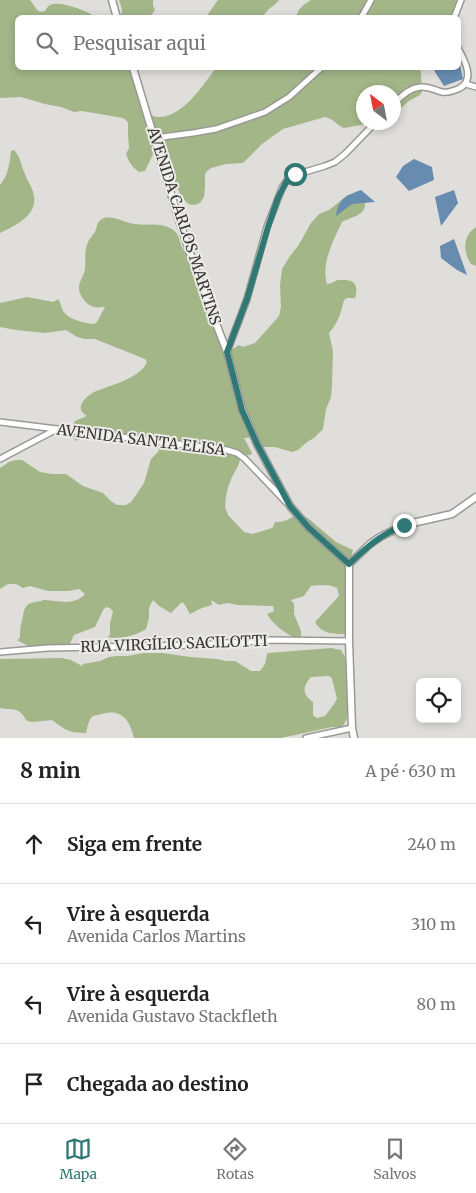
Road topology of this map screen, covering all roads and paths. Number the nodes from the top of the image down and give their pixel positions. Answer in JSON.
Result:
{"nodes":[{"id":1,"x":112,"y":0,"type":"edge"},
{"id":2,"x":371,"y":0,"type":"edge"},
{"id":3,"x":461,"y":0,"type":"edge"},
{"id":4,"x":116,"y":15,"type":"edge"},
{"id":5,"x":363,"y":15,"type":"edge"},
{"id":6,"x":455,"y":15,"type":"edge"},
{"id":7,"x":461,"y":55,"type":"edge"},
{"id":8,"x":134,"y":70,"type":"edge"},
{"id":9,"x":319,"y":70,"type":"edge"},
{"id":10,"x":466,"y":84,"type":"junction"},
{"id":11,"x":476,"y":87,"type":"edge"},
{"id":12,"x":401,"y":98,"type":"edge"},
{"id":13,"x":368,"y":130,"type":"edge"},
{"id":14,"x":155,"y":138,"type":"junction"},
{"id":15,"x":227,"y":352,"type":"junction"},
{"id":16,"x":0,"y":422,"type":"edge"},
{"id":17,"x":57,"y":429,"type":"junction"},
{"id":18,"x":0,"y":459,"type":"edge"},
{"id":19,"x":476,"y":497,"type":"edge"},
{"id":20,"x":290,"y":506,"type":"junction"},
{"id":21,"x":349,"y":564,"type":"junction"},
{"id":22,"x":349,"y":642,"type":"junction"},
{"id":23,"x":0,"y":652,"type":"edge"},
{"id":24,"x":352,"y":728,"type":"junction"},
{"id":25,"x":306,"y":738,"type":"edge"},
{"id":26,"x":354,"y":738,"type":"edge"}],
"edges":[{"from":1,"to":4,"type":"street"},
{"from":2,"to":5,"type":"street"},
{"from":3,"to":6,"type":"street"},
{"from":7,"to":10,"type":"street"},
{"from":8,"to":14,"type":"street","name":"AVENIDA CARLOS MARTINS"},
{"from":9,"to":14,"type":"street"},
{"from":10,"to":11,"type":"street"},
{"from":10,"to":12,"type":"street"},
{"from":13,"to":15,"type":"street"},
{"from":14,"to":15,"type":"street","name":"AVENIDA CARLOS MARTINS"},
{"from":15,"to":20,"type":"street","name":"AVENIDA CARLOS MARTINS"},
{"from":16,"to":17,"type":"street","name":"AVENIDA SANTA ELISA"},
{"from":17,"to":18,"type":"street"},
{"from":17,"to":20,"type":"street","name":"AVENIDA SANTA ELISA"},
{"from":19,"to":21,"type":"street"},
{"from":20,"to":21,"type":"street","name":"AVENIDA CARLOS MARTINS"},
{"from":21,"to":22,"type":"street"},
{"from":22,"to":23,"type":"street","name":"RUA VIRGÍLIO SACILOTTI"},
{"from":22,"to":24,"type":"street"},
{"from":24,"to":25,"type":"street"},
{"from":24,"to":26,"type":"street"}]}
